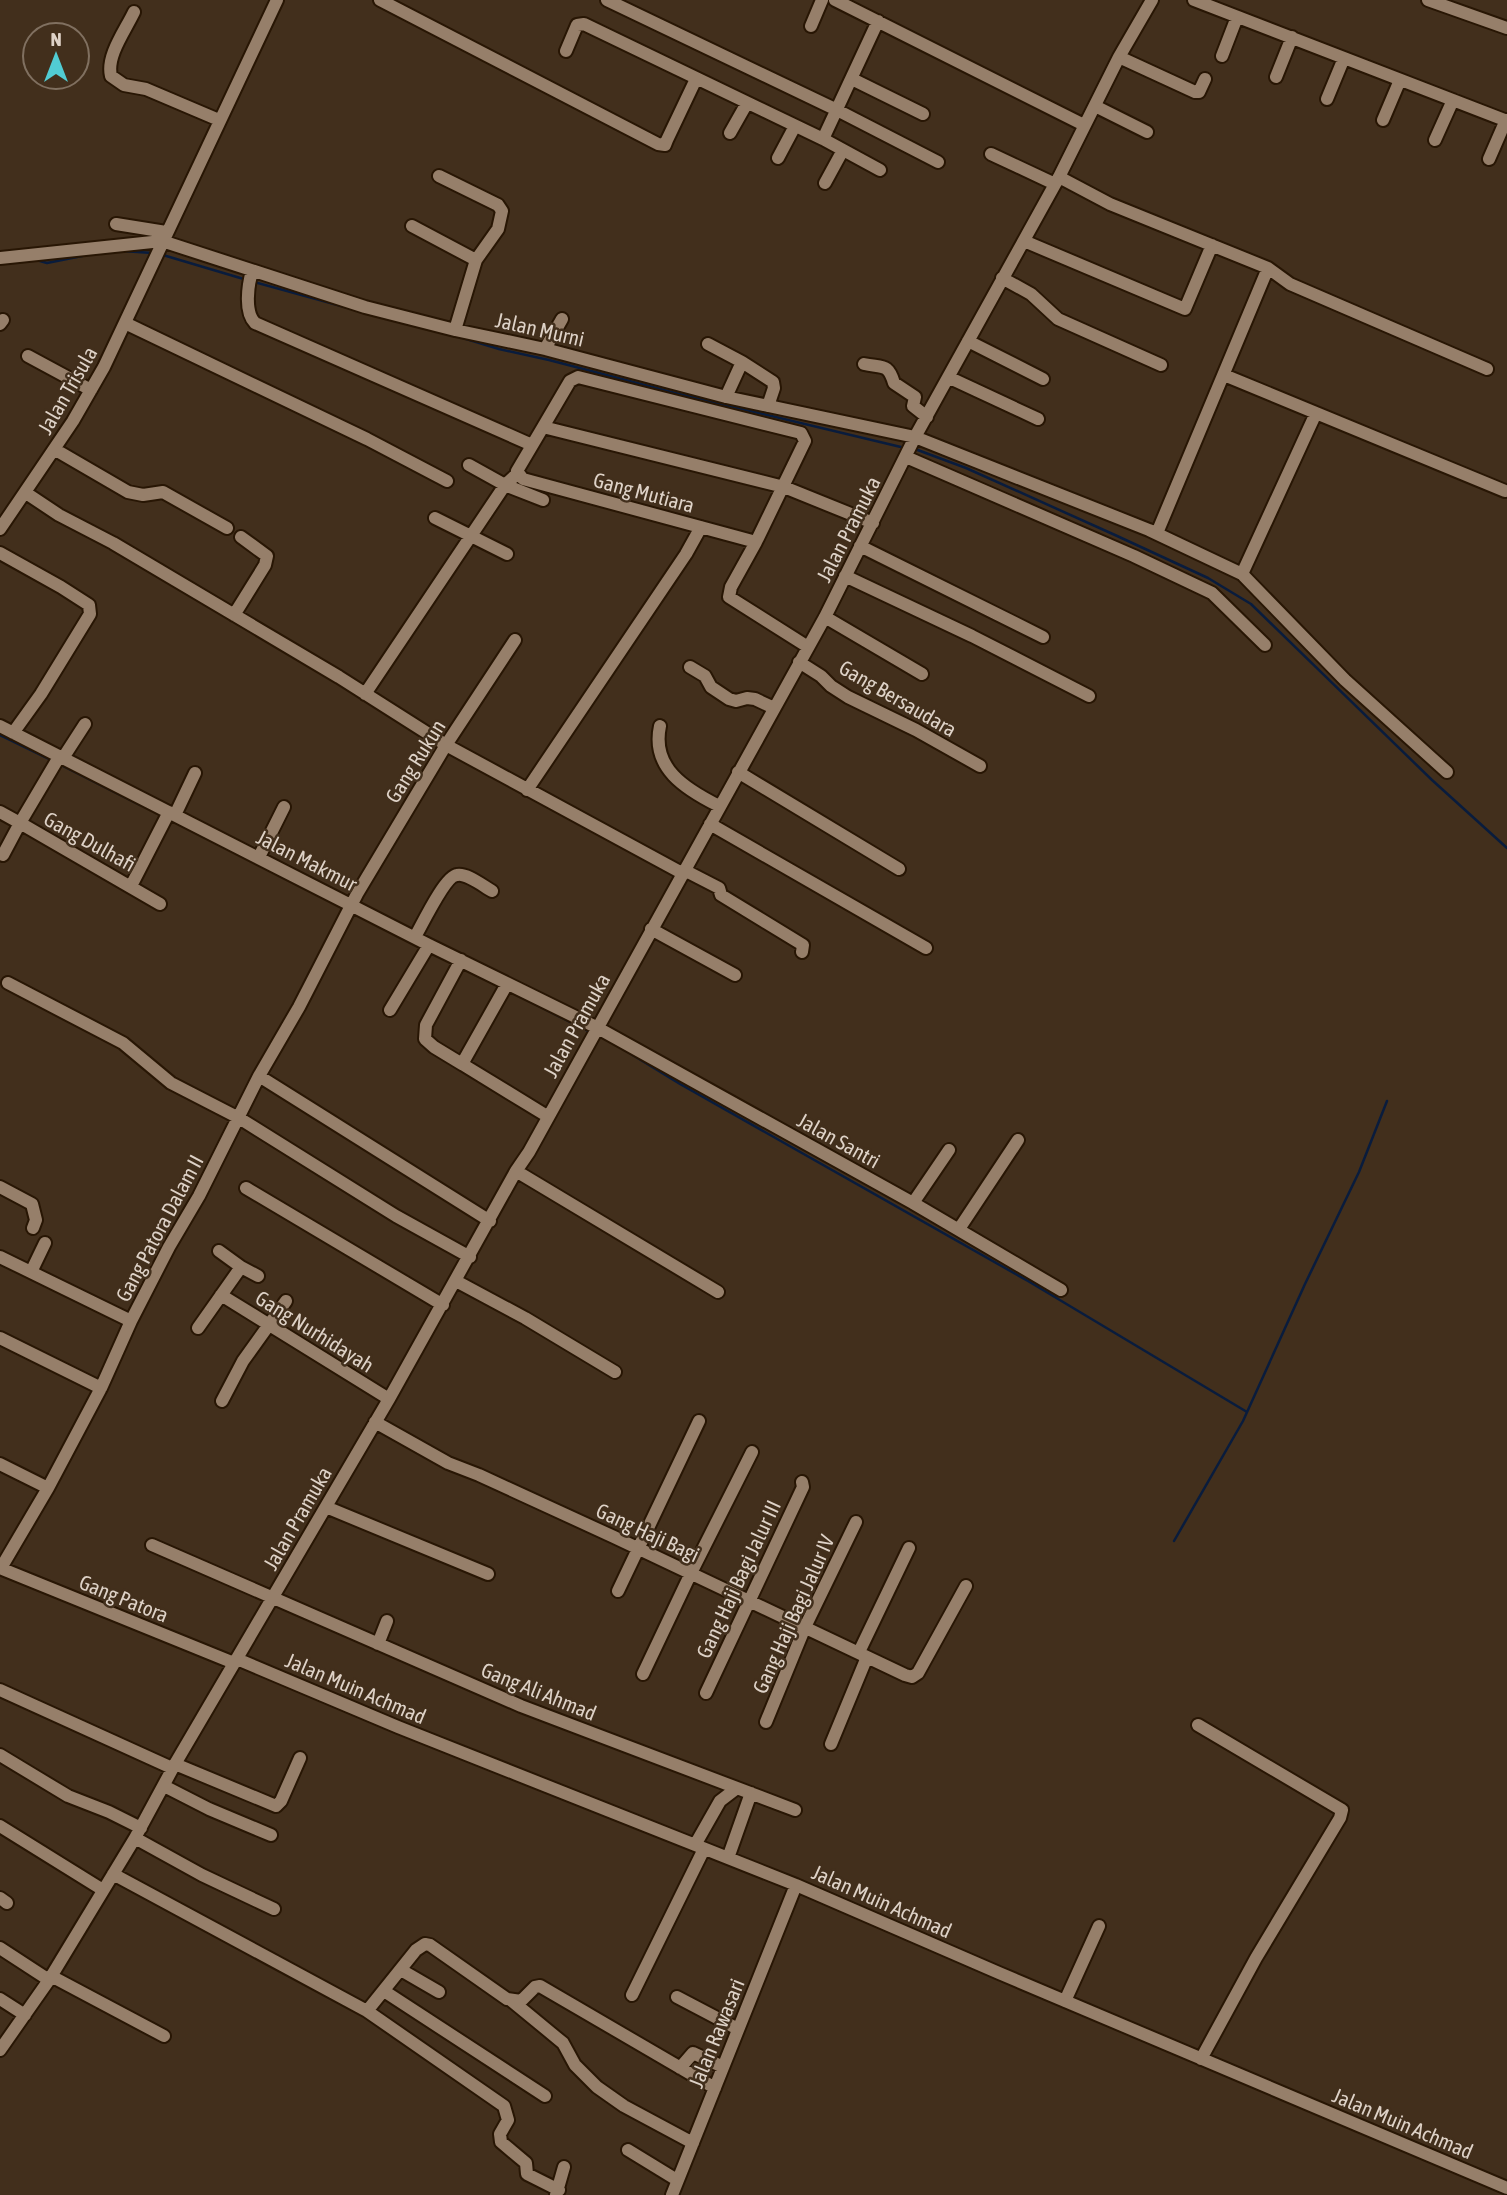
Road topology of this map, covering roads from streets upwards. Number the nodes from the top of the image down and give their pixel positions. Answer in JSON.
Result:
{"nodes":[{"id":1,"x":277,"y":0,"type":"edge"},
{"id":2,"x":380,"y":0,"type":"edge"},
{"id":3,"x":607,"y":0,"type":"edge"},
{"id":4,"x":822,"y":0,"type":"edge"},
{"id":5,"x":835,"y":0,"type":"edge"},
{"id":6,"x":1152,"y":0,"type":"edge"},
{"id":7,"x":1194,"y":0,"type":"edge"},
{"id":8,"x":1428,"y":0,"type":"edge"},
{"id":9,"x":134,"y":12,"type":"dead end"},
{"id":10,"x":1237,"y":17,"type":"junction"},
{"id":11,"x":877,"y":21,"type":"junction"},
{"id":12,"x":811,"y":26,"type":"dead end"},
{"id":13,"x":1507,"y":28,"type":"edge"},
{"id":14,"x":1292,"y":37,"type":"junction"},
{"id":15,"x":566,"y":51,"type":"dead end"},
{"id":16,"x":1222,"y":56,"type":"dead end"},
{"id":17,"x":1119,"y":57,"type":"junction"},
{"id":18,"x":1345,"y":58,"type":"junction"},
{"id":19,"x":1276,"y":77,"type":"dead end"},
{"id":20,"x":696,"y":79,"type":"junction"},
{"id":21,"x":852,"y":79,"type":"junction"},
{"id":22,"x":1205,"y":79,"type":"dead end"},
{"id":23,"x":1400,"y":80,"type":"junction"},
{"id":24,"x":1327,"y":99,"type":"dead end"},
{"id":25,"x":1453,"y":100,"type":"junction"},
{"id":26,"x":747,"y":103,"type":"junction"},
{"id":27,"x":1095,"y":106,"type":"junction"},
{"id":28,"x":837,"y":110,"type":"junction"},
{"id":29,"x":923,"y":114,"type":"dead end"},
{"id":30,"x":219,"y":120,"type":"junction"},
{"id":31,"x":1383,"y":120,"type":"dead end"},
{"id":32,"x":1507,"y":121,"type":"edge"},
{"id":33,"x":1084,"y":125,"type":"junction"},
{"id":34,"x":795,"y":126,"type":"junction"},
{"id":35,"x":1147,"y":132,"type":"dead end"},
{"id":36,"x":730,"y":133,"type":"dead end"},
{"id":37,"x":823,"y":139,"type":"junction"},
{"id":38,"x":1435,"y":140,"type":"dead end"},
{"id":39,"x":843,"y":150,"type":"junction"},
{"id":40,"x":991,"y":154,"type":"dead end"},
{"id":41,"x":778,"y":158,"type":"dead end"},
{"id":42,"x":1489,"y":159,"type":"dead end"},
{"id":43,"x":939,"y":162,"type":"dead end"},
{"id":44,"x":880,"y":170,"type":"dead end"},
{"id":45,"x":439,"y":176,"type":"dead end"},
{"id":46,"x":1057,"y":180,"type":"junction"},
{"id":47,"x":825,"y":183,"type":"dead end"},
{"id":48,"x":116,"y":224,"type":"dead end"},
{"id":49,"x":412,"y":226,"type":"dead end"},
{"id":50,"x":1024,"y":240,"type":"junction"},
{"id":51,"x":1212,"y":245,"type":"junction"},
{"id":52,"x":159,"y":246,"type":"junction"},
{"id":53,"x":0,"y":258,"type":"edge"},
{"id":54,"x":476,"y":260,"type":"junction"},
{"id":55,"x":1268,"y":268,"type":"junction"},
{"id":56,"x":250,"y":278,"type":"junction"},
{"id":57,"x":1002,"y":278,"type":"junction"},
{"id":58,"x":562,"y":319,"type":"dead end"},
{"id":59,"x":125,"y":323,"type":"junction"},
{"id":60,"x":455,"y":330,"type":"junction"},
{"id":61,"x":968,"y":341,"type":"junction"},
{"id":62,"x":708,"y":344,"type":"dead end"},
{"id":63,"x":545,"y":349,"type":"junction"},
{"id":64,"x":28,"y":356,"type":"dead end"},
{"id":65,"x":742,"y":362,"type":"junction"},
{"id":66,"x":863,"y":364,"type":"dead end"},
{"id":67,"x":1161,"y":365,"type":"dead end"},
{"id":68,"x":580,"y":368,"type":"junction"},
{"id":69,"x":1487,"y":369,"type":"dead end"},
{"id":70,"x":1224,"y":375,"type":"junction"},
{"id":71,"x":950,"y":378,"type":"junction"},
{"id":72,"x":1043,"y":379,"type":"dead end"},
{"id":73,"x":91,"y":390,"type":"junction"},
{"id":74,"x":726,"y":397,"type":"junction"},
{"id":75,"x":768,"y":406,"type":"junction"},
{"id":76,"x":1315,"y":413,"type":"junction"},
{"id":77,"x":927,"y":417,"type":"junction"},
{"id":78,"x":1038,"y":419,"type":"dead end"},
{"id":79,"x":543,"y":427,"type":"junction"},
{"id":80,"x":915,"y":437,"type":"junction"},
{"id":81,"x":532,"y":445,"type":"junction"},
{"id":82,"x":54,"y":449,"type":"junction"},
{"id":83,"x":906,"y":457,"type":"junction"},
{"id":84,"x":469,"y":465,"type":"dead end"},
{"id":85,"x":517,"y":474,"type":"junction"},
{"id":86,"x":447,"y":481,"type":"dead end"},
{"id":87,"x":505,"y":485,"type":"junction"},
{"id":88,"x":784,"y":487,"type":"junction"},
{"id":89,"x":1505,"y":491,"type":"dead end"},
{"id":90,"x":26,"y":493,"type":"junction"},
{"id":91,"x":543,"y":500,"type":"dead end"},
{"id":92,"x":5,"y":513,"type":"edge"},
{"id":93,"x":435,"y":518,"type":"dead end"},
{"id":94,"x":873,"y":523,"type":"junction"},
{"id":95,"x":701,"y":527,"type":"junction"},
{"id":96,"x":227,"y":528,"type":"dead end"},
{"id":97,"x":0,"y":529,"type":"edge"},
{"id":98,"x":1157,"y":533,"type":"junction"},
{"id":99,"x":241,"y":537,"type":"dead end"},
{"id":100,"x":471,"y":537,"type":"junction"},
{"id":101,"x":756,"y":542,"type":"junction"},
{"id":102,"x":860,"y":546,"type":"junction"},
{"id":103,"x":0,"y":553,"type":"edge"},
{"id":104,"x":507,"y":554,"type":"dead end"},
{"id":105,"x":1242,"y":574,"type":"junction"},
{"id":106,"x":845,"y":576,"type":"junction"},
{"id":107,"x":234,"y":615,"type":"junction"},
{"id":108,"x":825,"y":617,"type":"junction"},
{"id":109,"x":1043,"y":637,"type":"dead end"},
{"id":110,"x":515,"y":640,"type":"dead end"},
{"id":111,"x":1265,"y":645,"type":"dead end"},
{"id":112,"x":808,"y":647,"type":"junction"},
{"id":113,"x":799,"y":662,"type":"junction"},
{"id":114,"x":690,"y":667,"type":"dead end"},
{"id":115,"x":922,"y":674,"type":"dead end"},
{"id":116,"x":366,"y":694,"type":"junction"},
{"id":117,"x":1088,"y":696,"type":"dead end"},
{"id":118,"x":774,"y":708,"type":"junction"},
{"id":119,"x":85,"y":724,"type":"dead end"},
{"id":120,"x":0,"y":726,"type":"edge"},
{"id":121,"x":660,"y":726,"type":"dead end"},
{"id":122,"x":13,"y":733,"type":"junction"},
{"id":123,"x":446,"y":745,"type":"junction"},
{"id":124,"x":58,"y":761,"type":"junction"},
{"id":125,"x":980,"y":766,"type":"dead end"},
{"id":126,"x":738,"y":772,"type":"junction"},
{"id":127,"x":1447,"y":772,"type":"dead end"},
{"id":128,"x":195,"y":773,"type":"dead end"},
{"id":129,"x":527,"y":790,"type":"junction"},
{"id":130,"x":719,"y":806,"type":"junction"},
{"id":131,"x":284,"y":807,"type":"dead end"},
{"id":132,"x":0,"y":811,"type":"edge"},
{"id":133,"x":169,"y":816,"type":"junction"},
{"id":134,"x":20,"y":823,"type":"junction"},
{"id":135,"x":710,"y":824,"type":"junction"},
{"id":136,"x":3,"y":855,"type":"dead end"},
{"id":137,"x":259,"y":857,"type":"junction"},
{"id":138,"x":899,"y":869,"type":"dead end"},
{"id":139,"x":683,"y":871,"type":"junction"},
{"id":140,"x":131,"y":886,"type":"junction"},
{"id":141,"x":492,"y":891,"type":"dead end"},
{"id":142,"x":160,"y":904,"type":"dead end"},
{"id":143,"x":349,"y":909,"type":"junction"},
{"id":144,"x":651,"y":929,"type":"junction"},
{"id":145,"x":415,"y":937,"type":"junction"},
{"id":146,"x":426,"y":948,"type":"junction"},
{"id":147,"x":926,"y":948,"type":"dead end"},
{"id":148,"x":802,"y":952,"type":"dead end"},
{"id":149,"x":458,"y":964,"type":"junction"},
{"id":150,"x":735,"y":975,"type":"dead end"},
{"id":151,"x":8,"y":983,"type":"dead end"},
{"id":152,"x":505,"y":987,"type":"junction"},
{"id":153,"x":390,"y":1010,"type":"dead end"},
{"id":154,"x":596,"y":1027,"type":"junction"},
{"id":155,"x":462,"y":1064,"type":"junction"},
{"id":156,"x":259,"y":1076,"type":"junction"},
{"id":157,"x":547,"y":1116,"type":"junction"},
{"id":158,"x":239,"y":1118,"type":"junction"},
{"id":159,"x":1018,"y":1140,"type":"dead end"},
{"id":160,"x":948,"y":1150,"type":"dead end"},
{"id":161,"x":516,"y":1171,"type":"junction"},
{"id":162,"x":0,"y":1187,"type":"edge"},
{"id":163,"x":246,"y":1188,"type":"dead end"},
{"id":164,"x":913,"y":1203,"type":"junction"},
{"id":165,"x":490,"y":1221,"type":"junction"},
{"id":166,"x":33,"y":1228,"type":"dead end"},
{"id":167,"x":959,"y":1229,"type":"junction"},
{"id":168,"x":45,"y":1243,"type":"dead end"},
{"id":169,"x":219,"y":1251,"type":"dead end"},
{"id":170,"x":470,"y":1256,"type":"junction"},
{"id":171,"x":0,"y":1257,"type":"edge"},
{"id":172,"x":242,"y":1267,"type":"junction"},
{"id":173,"x":31,"y":1272,"type":"junction"},
{"id":174,"x":258,"y":1276,"type":"dead end"},
{"id":175,"x":456,"y":1281,"type":"junction"},
{"id":176,"x":1061,"y":1290,"type":"dead end"},
{"id":177,"x":718,"y":1292,"type":"dead end"},
{"id":178,"x":221,"y":1295,"type":"junction"},
{"id":179,"x":286,"y":1301,"type":"dead end"},
{"id":180,"x":443,"y":1304,"type":"junction"},
{"id":181,"x":131,"y":1321,"type":"junction"},
{"id":182,"x":268,"y":1325,"type":"junction"},
{"id":183,"x":198,"y":1328,"type":"dead end"},
{"id":184,"x":0,"y":1338,"type":"edge"},
{"id":185,"x":615,"y":1372,"type":"dead end"},
{"id":186,"x":101,"y":1388,"type":"junction"},
{"id":187,"x":389,"y":1399,"type":"junction"},
{"id":188,"x":222,"y":1401,"type":"dead end"},
{"id":189,"x":699,"y":1421,"type":"dead end"},
{"id":190,"x":375,"y":1422,"type":"junction"},
{"id":191,"x":752,"y":1452,"type":"dead end"},
{"id":192,"x":0,"y":1464,"type":"edge"},
{"id":193,"x":802,"y":1482,"type":"dead end"},
{"id":194,"x":48,"y":1488,"type":"junction"},
{"id":195,"x":326,"y":1507,"type":"junction"},
{"id":196,"x":856,"y":1522,"type":"dead end"},
{"id":197,"x":152,"y":1545,"type":"dead end"},
{"id":198,"x":637,"y":1548,"type":"junction"},
{"id":199,"x":909,"y":1548,"type":"dead end"},
{"id":200,"x":0,"y":1568,"type":"edge"},
{"id":201,"x":691,"y":1573,"type":"junction"},
{"id":202,"x":488,"y":1574,"type":"dead end"},
{"id":203,"x":966,"y":1586,"type":"dead end"},
{"id":204,"x":618,"y":1591,"type":"dead end"},
{"id":205,"x":273,"y":1599,"type":"junction"},
{"id":206,"x":748,"y":1600,"type":"junction"},
{"id":207,"x":387,"y":1621,"type":"dead end"},
{"id":208,"x":805,"y":1627,"type":"junction"},
{"id":209,"x":378,"y":1644,"type":"junction"},
{"id":210,"x":863,"y":1655,"type":"junction"},
{"id":211,"x":236,"y":1661,"type":"junction"},
{"id":212,"x":643,"y":1674,"type":"dead end"},
{"id":213,"x":0,"y":1690,"type":"edge"},
{"id":214,"x":706,"y":1693,"type":"dead end"},
{"id":215,"x":766,"y":1722,"type":"dead end"},
{"id":216,"x":1198,"y":1725,"type":"dead end"},
{"id":217,"x":831,"y":1744,"type":"dead end"},
{"id":218,"x":1,"y":1755,"type":"edge"},
{"id":219,"x":300,"y":1758,"type":"dead end"},
{"id":220,"x":174,"y":1766,"type":"junction"},
{"id":221,"x":164,"y":1786,"type":"junction"},
{"id":222,"x":737,"y":1788,"type":"junction"},
{"id":223,"x":751,"y":1793,"type":"junction"},
{"id":224,"x":795,"y":1810,"type":"dead end"},
{"id":225,"x":0,"y":1826,"type":"edge"},
{"id":226,"x":138,"y":1833,"type":"junction"},
{"id":227,"x":271,"y":1835,"type":"dead end"},
{"id":228,"x":699,"y":1847,"type":"junction"},
{"id":229,"x":728,"y":1858,"type":"junction"},
{"id":230,"x":113,"y":1874,"type":"junction"},
{"id":231,"x":796,"y":1885,"type":"junction"},
{"id":232,"x":103,"y":1890,"type":"junction"},
{"id":233,"x":274,"y":1909,"type":"dead end"},
{"id":234,"x":1099,"y":1926,"type":"dead end"},
{"id":235,"x":0,"y":1948,"type":"edge"},
{"id":236,"x":401,"y":1970,"type":"junction"},
{"id":237,"x":50,"y":1978,"type":"junction"},
{"id":238,"x":384,"y":1991,"type":"junction"},
{"id":239,"x":439,"y":1992,"type":"dead end"},
{"id":240,"x":632,"y":1995,"type":"dead end"},
{"id":241,"x":677,"y":1997,"type":"dead end"},
{"id":242,"x":0,"y":1999,"type":"edge"},
{"id":243,"x":512,"y":2001,"type":"junction"},
{"id":244,"x":1065,"y":2001,"type":"junction"},
{"id":245,"x":367,"y":2011,"type":"junction"},
{"id":246,"x":25,"y":2015,"type":"junction"},
{"id":247,"x":738,"y":2029,"type":"junction"},
{"id":248,"x":164,"y":2036,"type":"dead end"},
{"id":249,"x":0,"y":2050,"type":"edge"},
{"id":250,"x":1201,"y":2059,"type":"junction"},
{"id":251,"x":723,"y":2067,"type":"junction"},
{"id":252,"x":680,"y":2068,"type":"junction"},
{"id":253,"x":715,"y":2088,"type":"junction"},
{"id":254,"x":545,"y":2096,"type":"dead end"},
{"id":255,"x":693,"y":2143,"type":"junction"},
{"id":256,"x":628,"y":2150,"type":"dead end"},
{"id":257,"x":564,"y":2167,"type":"dead end"},
{"id":258,"x":677,"y":2180,"type":"junction"},
{"id":259,"x":1507,"y":2188,"type":"edge"},
{"id":260,"x":557,"y":2192,"type":"edge"},
{"id":261,"x":672,"y":2195,"type":"edge"}],
"edges":[{"from":1,"to":30,"type":"street","name":"Jalan Trisula"},
{"from":2,"to":20,"type":"street"},
{"from":3,"to":28,"type":"street"},
{"from":4,"to":12,"type":"street"},
{"from":5,"to":11,"type":"street"},
{"from":6,"to":17,"type":"street","name":"Jalan Pramuka"},
{"from":7,"to":10,"type":"street"},
{"from":8,"to":13,"type":"street"},
{"from":9,"to":30,"type":"street"},
{"from":10,"to":14,"type":"street"},
{"from":10,"to":16,"type":"street"},
{"from":11,"to":21,"type":"street"},
{"from":11,"to":33,"type":"street"},
{"from":14,"to":18,"type":"street"},
{"from":14,"to":19,"type":"street"},
{"from":15,"to":20,"type":"street"},
{"from":17,"to":22,"type":"street"},
{"from":17,"to":27,"type":"street","name":"Jalan Pramuka"},
{"from":18,"to":23,"type":"street"},
{"from":18,"to":24,"type":"street"},
{"from":20,"to":26,"type":"street"},
{"from":21,"to":28,"type":"street"},
{"from":21,"to":29,"type":"street"},
{"from":23,"to":25,"type":"street"},
{"from":23,"to":31,"type":"street"},
{"from":25,"to":32,"type":"street"},
{"from":25,"to":38,"type":"street"},
{"from":26,"to":34,"type":"street"},
{"from":26,"to":36,"type":"street"},
{"from":27,"to":33,"type":"street","name":"Jalan Pramuka"},
{"from":27,"to":35,"type":"street"},
{"from":28,"to":37,"type":"street"},
{"from":28,"to":43,"type":"street"},
{"from":30,"to":52,"type":"street","name":"Jalan Trisula"},
{"from":32,"to":42,"type":"street"},
{"from":33,"to":46,"type":"street","name":"Jalan Pramuka"},
{"from":34,"to":37,"type":"street"},
{"from":34,"to":41,"type":"street"},
{"from":37,"to":39,"type":"street"},
{"from":39,"to":44,"type":"street"},
{"from":39,"to":47,"type":"street"},
{"from":40,"to":46,"type":"street"},
{"from":45,"to":54,"type":"street"},
{"from":46,"to":50,"type":"street","name":"Jalan Pramuka"},
{"from":46,"to":51,"type":"street"},
{"from":48,"to":52,"type":"street","name":"Jalan Murni"},
{"from":49,"to":54,"type":"street"},
{"from":50,"to":51,"type":"street"},
{"from":50,"to":57,"type":"street","name":"Jalan Pramuka"},
{"from":51,"to":55,"type":"street"},
{"from":52,"to":53,"type":"street"},
{"from":52,"to":56,"type":"street","name":"Jalan Murni"},
{"from":52,"to":59,"type":"street","name":"Jalan Trisula"},
{"from":54,"to":60,"type":"street"},
{"from":55,"to":69,"type":"street"},
{"from":55,"to":70,"type":"street"},
{"from":56,"to":60,"type":"street","name":"Jalan Murni"},
{"from":56,"to":81,"type":"street"},
{"from":57,"to":61,"type":"street","name":"Jalan Pramuka"},
{"from":57,"to":67,"type":"street"},
{"from":58,"to":63,"type":"street"},
{"from":59,"to":73,"type":"street","name":"Jalan Trisula"},
{"from":59,"to":86,"type":"street"},
{"from":60,"to":63,"type":"street","name":"Jalan Murni"},
{"from":61,"to":71,"type":"street","name":"Jalan Pramuka"},
{"from":61,"to":72,"type":"street"},
{"from":62,"to":65,"type":"street"},
{"from":63,"to":68,"type":"street","name":"Jalan Murni"},
{"from":64,"to":73,"type":"street"},
{"from":65,"to":74,"type":"street"},
{"from":65,"to":75,"type":"street"},
{"from":66,"to":77,"type":"street"},
{"from":68,"to":74,"type":"street","name":"Jalan Murni"},
{"from":68,"to":79,"type":"street"},
{"from":68,"to":88,"type":"street"},
{"from":70,"to":76,"type":"street"},
{"from":70,"to":98,"type":"street"},
{"from":71,"to":77,"type":"street","name":"Jalan Pramuka"},
{"from":71,"to":78,"type":"street"},
{"from":73,"to":82,"type":"street","name":"Jalan Trisula"},
{"from":74,"to":75,"type":"street","name":"Jalan Murni"},
{"from":75,"to":80,"type":"street","name":"Jalan Murni"},
{"from":76,"to":89,"type":"street"},
{"from":76,"to":105,"type":"street"},
{"from":77,"to":80,"type":"street","name":"Jalan Pramuka"},
{"from":79,"to":81,"type":"street"},
{"from":79,"to":88,"type":"street","name":"Gang Mutiara"},
{"from":80,"to":83,"type":"street","name":"Jalan Pramuka"},
{"from":80,"to":98,"type":"street","name":"Jalan Murni"},
{"from":81,"to":85,"type":"street"},
{"from":82,"to":90,"type":"street","name":"Jalan Trisula"},
{"from":82,"to":96,"type":"street"},
{"from":83,"to":94,"type":"street","name":"Jalan Pramuka"},
{"from":83,"to":111,"type":"street"},
{"from":84,"to":87,"type":"street"},
{"from":85,"to":87,"type":"street"},
{"from":85,"to":95,"type":"street","name":"Gang Mutiara"},
{"from":87,"to":91,"type":"street"},
{"from":87,"to":100,"type":"street"},
{"from":88,"to":94,"type":"street","name":"Gang Mutiara"},
{"from":88,"to":101,"type":"street"},
{"from":90,"to":92,"type":"street","name":"Jalan Trisula"},
{"from":90,"to":107,"type":"street"},
{"from":92,"to":97,"type":"street","name":"Jalan Trisula"},
{"from":93,"to":100,"type":"street"},
{"from":94,"to":102,"type":"street","name":"Jalan Pramuka"},
{"from":95,"to":101,"type":"street","name":"Gang Mutiara"},
{"from":95,"to":129,"type":"street"},
{"from":98,"to":105,"type":"street","name":"Jalan Murni"},
{"from":99,"to":107,"type":"street"},
{"from":100,"to":104,"type":"street"},
{"from":100,"to":116,"type":"street"},
{"from":101,"to":112,"type":"street"},
{"from":102,"to":106,"type":"street","name":"Jalan Pramuka"},
{"from":102,"to":109,"type":"street"},
{"from":103,"to":122,"type":"street"},
{"from":105,"to":127,"type":"street"},
{"from":106,"to":108,"type":"street","name":"Jalan Pramuka"},
{"from":106,"to":117,"type":"street"},
{"from":107,"to":116,"type":"street"},
{"from":108,"to":112,"type":"street","name":"Jalan Pramuka"},
{"from":108,"to":115,"type":"street"},
{"from":110,"to":123,"type":"street","name":"Gang Rukun"},
{"from":112,"to":113,"type":"street","name":"Jalan Pramuka"},
{"from":113,"to":118,"type":"street","name":"Jalan Pramuka"},
{"from":113,"to":125,"type":"street","name":"Gang Bersaudara"},
{"from":114,"to":118,"type":"street"},
{"from":116,"to":123,"type":"street"},
{"from":118,"to":126,"type":"street","name":"Jalan Pramuka"},
{"from":119,"to":124,"type":"street","name":"Gang Dulhafi"},
{"from":120,"to":122,"type":"street","name":"Jalan Makmur"},
{"from":121,"to":130,"type":"street"},
{"from":122,"to":124,"type":"street","name":"Jalan Makmur"},
{"from":123,"to":129,"type":"street"},
{"from":123,"to":143,"type":"street","name":"Gang Rukun"},
{"from":124,"to":133,"type":"street","name":"Jalan Makmur"},
{"from":124,"to":134,"type":"street","name":"Gang Dulhafi"},
{"from":126,"to":130,"type":"street","name":"Jalan Pramuka"},
{"from":126,"to":138,"type":"street"},
{"from":128,"to":133,"type":"street"},
{"from":129,"to":139,"type":"street"},
{"from":130,"to":135,"type":"street","name":"Jalan Pramuka"},
{"from":131,"to":137,"type":"street"},
{"from":132,"to":134,"type":"street"},
{"from":133,"to":137,"type":"street","name":"Jalan Makmur"},
{"from":133,"to":140,"type":"street"},
{"from":134,"to":136,"type":"street"},
{"from":134,"to":140,"type":"street","name":"Gang Dulhafi"},
{"from":135,"to":139,"type":"street","name":"Jalan Pramuka"},
{"from":135,"to":147,"type":"street"},
{"from":137,"to":143,"type":"street","name":"Jalan Makmur"},
{"from":139,"to":144,"type":"street","name":"Jalan Pramuka"},
{"from":139,"to":148,"type":"street"},
{"from":140,"to":142,"type":"street","name":"Gang Dulhafi"},
{"from":141,"to":145,"type":"street"},
{"from":143,"to":145,"type":"street","name":"Jalan Makmur"},
{"from":143,"to":156,"type":"street","name":"Gang Patora Dalam II"},
{"from":144,"to":150,"type":"street"},
{"from":144,"to":154,"type":"street","name":"Jalan Pramuka"},
{"from":145,"to":146,"type":"street","name":"Jalan Makmur"},
{"from":146,"to":149,"type":"street","name":"Jalan Makmur"},
{"from":146,"to":153,"type":"street"},
{"from":149,"to":152,"type":"street","name":"Jalan Makmur"},
{"from":149,"to":155,"type":"street"},
{"from":151,"to":158,"type":"street"},
{"from":152,"to":154,"type":"street","name":"Jalan Makmur"},
{"from":152,"to":155,"type":"street"},
{"from":154,"to":157,"type":"street","name":"Jalan Pramuka"},
{"from":154,"to":164,"type":"street","name":"Jalan Santri"},
{"from":155,"to":157,"type":"street"},
{"from":156,"to":158,"type":"street","name":"Gang Patora Dalam II"},
{"from":156,"to":165,"type":"street"},
{"from":157,"to":161,"type":"street","name":"Jalan Pramuka"},
{"from":158,"to":170,"type":"street"},
{"from":158,"to":181,"type":"street","name":"Gang Patora Dalam II"},
{"from":159,"to":167,"type":"street"},
{"from":160,"to":164,"type":"street"},
{"from":161,"to":165,"type":"street","name":"Jalan Pramuka"},
{"from":161,"to":177,"type":"street"},
{"from":162,"to":166,"type":"street"},
{"from":163,"to":180,"type":"street"},
{"from":164,"to":167,"type":"street","name":"Jalan Santri"},
{"from":165,"to":170,"type":"street","name":"Jalan Pramuka"},
{"from":167,"to":176,"type":"street","name":"Jalan Santri"},
{"from":168,"to":173,"type":"street"},
{"from":169,"to":172,"type":"street"},
{"from":170,"to":175,"type":"street","name":"Jalan Pramuka"},
{"from":171,"to":173,"type":"street"},
{"from":172,"to":174,"type":"street"},
{"from":172,"to":178,"type":"street"},
{"from":173,"to":181,"type":"street"},
{"from":175,"to":180,"type":"street","name":"Jalan Pramuka"},
{"from":175,"to":185,"type":"street"},
{"from":178,"to":182,"type":"street","name":"Gang Nurhidayah"},
{"from":178,"to":183,"type":"street"},
{"from":179,"to":182,"type":"street"},
{"from":180,"to":187,"type":"street","name":"Jalan Pramuka"},
{"from":181,"to":186,"type":"street","name":"Gang Patora Dalam II"},
{"from":182,"to":187,"type":"street","name":"Gang Nurhidayah"},
{"from":182,"to":188,"type":"street"},
{"from":184,"to":186,"type":"street"},
{"from":186,"to":194,"type":"street","name":"Gang Patora Dalam II"},
{"from":187,"to":190,"type":"street","name":"Jalan Pramuka"},
{"from":189,"to":198,"type":"street"},
{"from":190,"to":195,"type":"street","name":"Jalan Pramuka"},
{"from":190,"to":198,"type":"street","name":"Gang Haji Bagi"},
{"from":191,"to":201,"type":"street"},
{"from":192,"to":194,"type":"street"},
{"from":193,"to":206,"type":"street","name":"Gang Haji Bagi Jalur III"},
{"from":194,"to":200,"type":"street","name":"Gang Patora Dalam II"},
{"from":195,"to":202,"type":"street"},
{"from":195,"to":205,"type":"street","name":"Jalan Pramuka"},
{"from":196,"to":208,"type":"street","name":"Gang Haji Bagi Jalur IV"},
{"from":197,"to":205,"type":"street","name":"Gang Ali Ahmad"},
{"from":198,"to":201,"type":"street","name":"Gang Haji Bagi"},
{"from":198,"to":204,"type":"street"},
{"from":199,"to":210,"type":"street"},
{"from":200,"to":211,"type":"street","name":"Gang Patora"},
{"from":201,"to":206,"type":"street","name":"Gang Haji Bagi"},
{"from":201,"to":212,"type":"street"},
{"from":203,"to":210,"type":"street","name":"Gang Haji Bagi"},
{"from":205,"to":209,"type":"street","name":"Gang Ali Ahmad"},
{"from":205,"to":211,"type":"street","name":"Jalan Pramuka"},
{"from":206,"to":208,"type":"street","name":"Gang Haji Bagi"},
{"from":206,"to":214,"type":"street","name":"Gang Haji Bagi Jalur III"},
{"from":207,"to":209,"type":"street"},
{"from":208,"to":210,"type":"street","name":"Gang Haji Bagi"},
{"from":208,"to":215,"type":"street","name":"Gang Haji Bagi Jalur IV"},
{"from":209,"to":222,"type":"street","name":"Gang Ali Ahmad"},
{"from":210,"to":217,"type":"street"},
{"from":211,"to":220,"type":"street","name":"Jalan Pramuka"},
{"from":211,"to":228,"type":"street","name":"Jalan Muin Achmad"},
{"from":213,"to":220,"type":"street"},
{"from":216,"to":250,"type":"street"},
{"from":218,"to":226,"type":"street"},
{"from":219,"to":220,"type":"street"},
{"from":220,"to":221,"type":"street","name":"Jalan Pramuka"},
{"from":221,"to":226,"type":"street","name":"Jalan Pramuka"},
{"from":221,"to":227,"type":"street"},
{"from":222,"to":223,"type":"street","name":"Gang Ali Ahmad"},
{"from":222,"to":228,"type":"street"},
{"from":223,"to":224,"type":"street","name":"Gang Ali Ahmad"},
{"from":223,"to":229,"type":"street"},
{"from":225,"to":232,"type":"street"},
{"from":226,"to":230,"type":"street","name":"Jalan Pramuka"},
{"from":226,"to":233,"type":"street"},
{"from":228,"to":229,"type":"street","name":"Jalan Muin Achmad"},
{"from":228,"to":240,"type":"street"},
{"from":229,"to":231,"type":"street","name":"Jalan Muin Achmad"},
{"from":230,"to":232,"type":"street","name":"Jalan Pramuka"},
{"from":230,"to":245,"type":"street"},
{"from":231,"to":244,"type":"street","name":"Jalan Muin Achmad"},
{"from":231,"to":247,"type":"street","name":"Jalan Rawasari"},
{"from":232,"to":237,"type":"street","name":"Jalan Pramuka"},
{"from":234,"to":244,"type":"street"},
{"from":235,"to":237,"type":"street"},
{"from":236,"to":238,"type":"street"},
{"from":236,"to":239,"type":"street"},
{"from":236,"to":243,"type":"street"},
{"from":237,"to":246,"type":"street","name":"Jalan Pramuka"},
{"from":237,"to":248,"type":"street"},
{"from":238,"to":245,"type":"street"},
{"from":238,"to":254,"type":"street"},
{"from":241,"to":247,"type":"street"},
{"from":242,"to":246,"type":"street"},
{"from":243,"to":252,"type":"street"},
{"from":243,"to":255,"type":"street"},
{"from":244,"to":250,"type":"street","name":"Jalan Muin Achmad"},
{"from":245,"to":260,"type":"street"},
{"from":246,"to":249,"type":"street","name":"Jalan Pramuka"},
{"from":247,"to":251,"type":"street","name":"Jalan Rawasari"},
{"from":250,"to":259,"type":"street","name":"Jalan Muin Achmad"},
{"from":251,"to":252,"type":"street"},
{"from":251,"to":253,"type":"street","name":"Jalan Rawasari"},
{"from":252,"to":253,"type":"street"},
{"from":253,"to":255,"type":"street","name":"Jalan Rawasari"},
{"from":255,"to":258,"type":"street","name":"Jalan Rawasari"},
{"from":256,"to":258,"type":"street"},
{"from":257,"to":260,"type":"street"},
{"from":258,"to":261,"type":"street","name":"Jalan Rawasari"}]}
